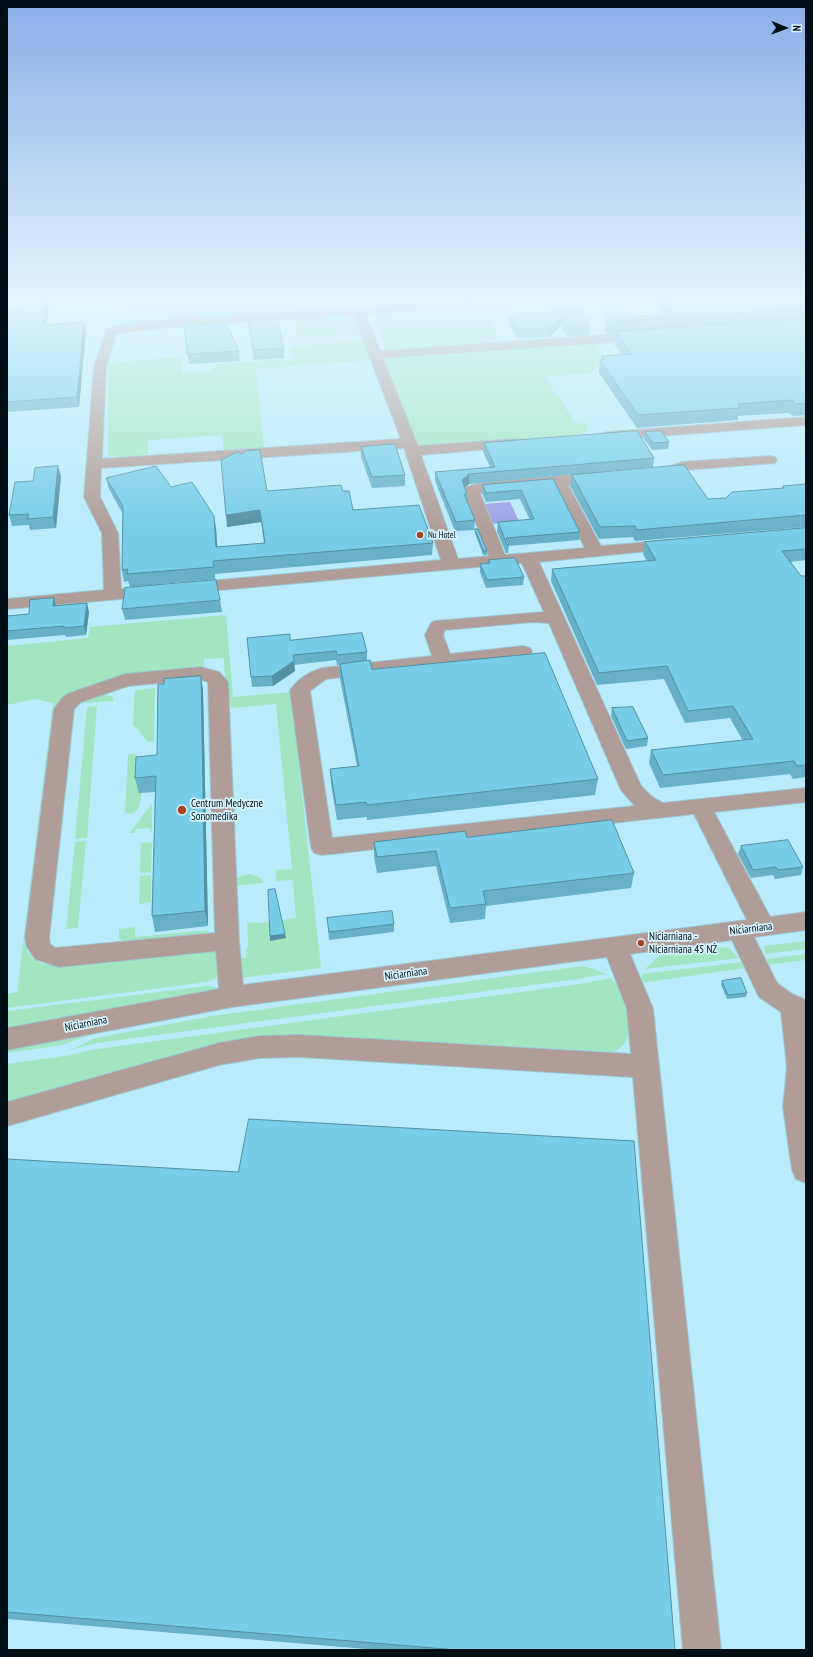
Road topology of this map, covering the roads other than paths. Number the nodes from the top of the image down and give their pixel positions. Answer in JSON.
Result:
{"nodes":[{"id":1,"x":99,"y":377,"type":"edge"},
{"id":2,"x":384,"y":377,"type":"edge"},
{"id":3,"x":806,"y":421,"type":"edge"},
{"id":4,"x":593,"y":437,"type":"edge"},
{"id":5,"x":530,"y":442,"type":"edge"},
{"id":6,"x":412,"y":447,"type":"junction"},
{"id":7,"x":770,"y":460,"type":"dead end"},
{"id":8,"x":95,"y":464,"type":"junction"},
{"id":9,"x":641,"y":473,"type":"edge"},
{"id":10,"x":618,"y":475,"type":"edge"},
{"id":11,"x":558,"y":481,"type":"junction"},
{"id":12,"x":688,"y":544,"type":"edge"},
{"id":13,"x":596,"y":552,"type":"junction"},
{"id":14,"x":528,"y":557,"type":"junction"},
{"id":15,"x":499,"y":560,"type":"junction"},
{"id":16,"x":451,"y":564,"type":"junction"},
{"id":17,"x":113,"y":595,"type":"junction"},
{"id":18,"x":7,"y":604,"type":"edge"},
{"id":19,"x":556,"y":620,"type":"junction"},
{"id":20,"x":523,"y":652,"type":"dead end"},
{"id":21,"x":443,"y":660,"type":"junction"},
{"id":22,"x":806,"y":795,"type":"edge"},
{"id":23,"x":700,"y":806,"type":"junction"},
{"id":24,"x":658,"y":810,"type":"junction"},
{"id":25,"x":806,"y":921,"type":"edge"},
{"id":26,"x":763,"y":927,"type":"junction"},
{"id":27,"x":739,"y":930,"type":"junction"},
{"id":28,"x":227,"y":941,"type":"junction"},
{"id":29,"x":616,"y":946,"type":"junction"},
{"id":30,"x":232,"y":997,"type":"junction"},
{"id":31,"x":800,"y":1009,"type":"edge"},
{"id":32,"x":7,"y":1039,"type":"edge"},
{"id":33,"x":646,"y":1066,"type":"junction"},
{"id":34,"x":803,"y":1068,"type":"edge"},
{"id":35,"x":7,"y":1114,"type":"edge"},
{"id":36,"x":806,"y":1170,"type":"edge"},
{"id":37,"x":702,"y":1650,"type":"edge"}],
"edges":[{"from":1,"to":8,"type":"street"},
{"from":2,"to":6,"type":"street"},
{"from":3,"to":4,"type":"street"},
{"from":5,"to":6,"type":"street"},
{"from":6,"to":8,"type":"street"},
{"from":6,"to":16,"type":"street"},
{"from":7,"to":9,"type":"street"},
{"from":8,"to":17,"type":"street"},
{"from":10,"to":11,"type":"street"},
{"from":11,"to":13,"type":"street"},
{"from":11,"to":15,"type":"street"},
{"from":12,"to":13,"type":"street"},
{"from":13,"to":14,"type":"street"},
{"from":14,"to":15,"type":"street"},
{"from":14,"to":19,"type":"street"},
{"from":15,"to":16,"type":"street"},
{"from":16,"to":17,"type":"street"},
{"from":17,"to":18,"type":"street"},
{"from":19,"to":21,"type":"street"},
{"from":19,"to":24,"type":"street"},
{"from":20,"to":21,"type":"street"},
{"from":21,"to":24,"type":"street"},
{"from":22,"to":23,"type":"street"},
{"from":23,"to":24,"type":"street"},
{"from":23,"to":26,"type":"street"},
{"from":25,"to":26,"type":"street","name":"Niciarniana"},
{"from":26,"to":27,"type":"street","name":"Niciarniana"},
{"from":27,"to":29,"type":"street","name":"Niciarniana"},
{"from":27,"to":31,"type":"street"},
{"from":28,"to":28,"type":"street"},
{"from":28,"to":30,"type":"street"},
{"from":29,"to":30,"type":"street","name":"Niciarniana"},
{"from":29,"to":33,"type":"street"},
{"from":30,"to":32,"type":"street","name":"Niciarniana"},
{"from":31,"to":34,"type":"street"},
{"from":33,"to":35,"type":"street"},
{"from":33,"to":37,"type":"street"},
{"from":34,"to":36,"type":"street"}]}
